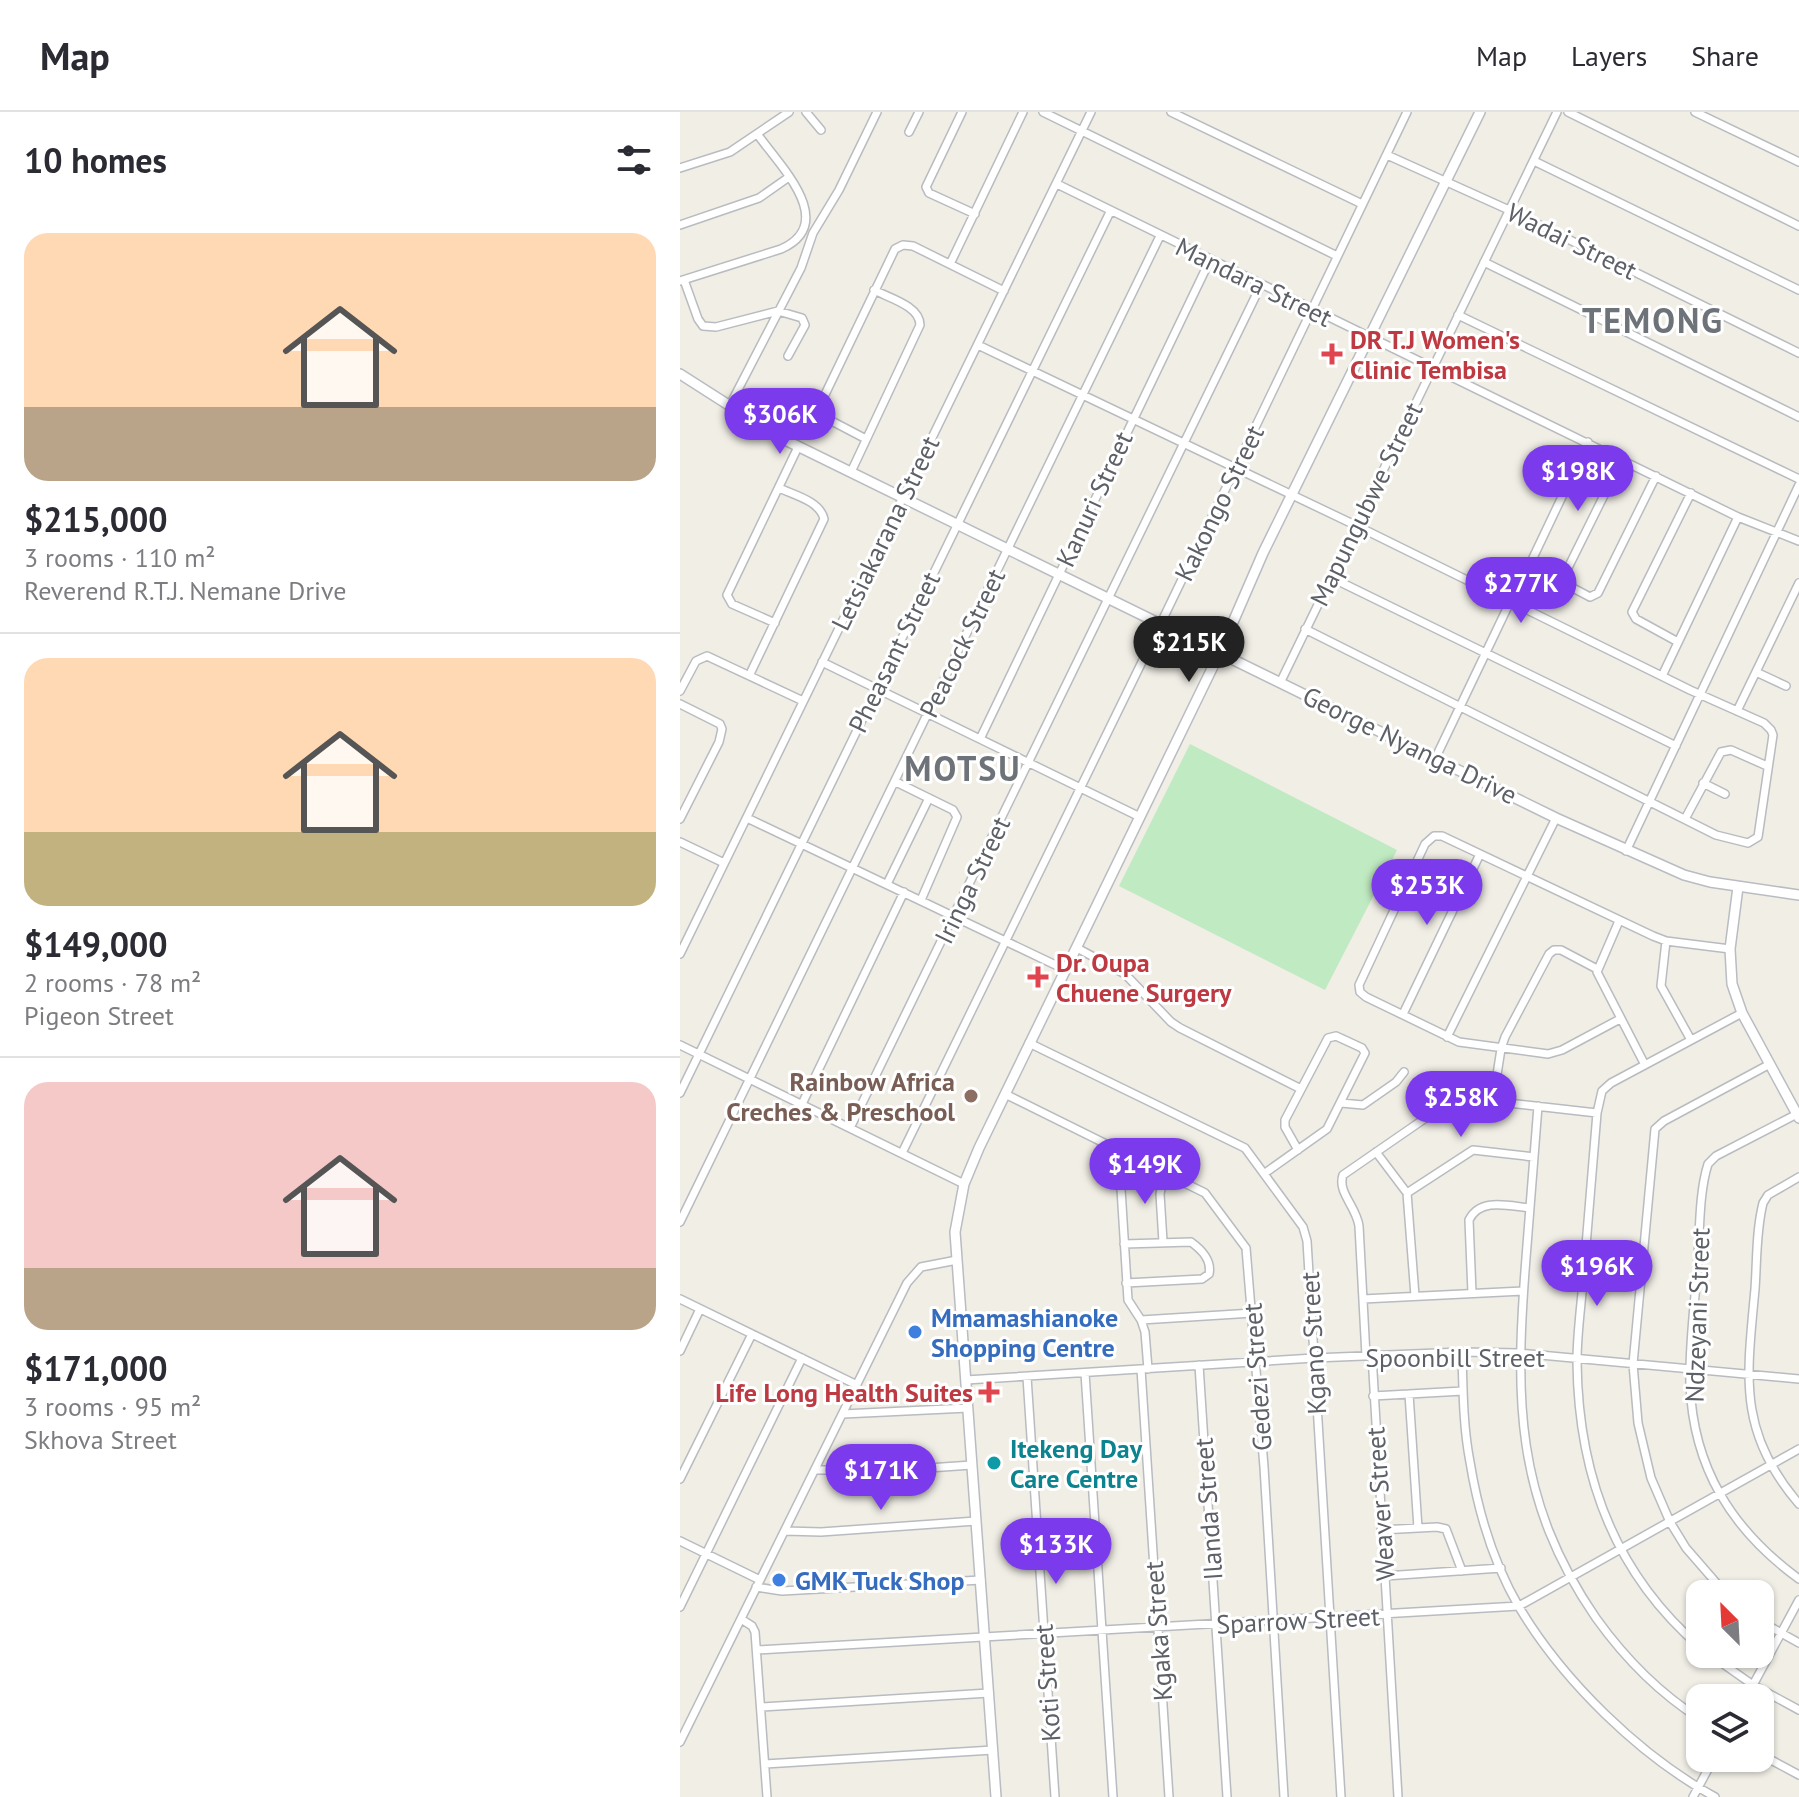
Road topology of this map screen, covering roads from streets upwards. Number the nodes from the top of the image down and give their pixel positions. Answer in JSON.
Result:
{"nodes":[{"id":1,"x":789,"y":112,"type":"edge"},
{"id":2,"x":806,"y":112,"type":"edge"},
{"id":3,"x":877,"y":112,"type":"edge"},
{"id":4,"x":919,"y":112,"type":"edge"},
{"id":5,"x":962,"y":112,"type":"edge"},
{"id":6,"x":1023,"y":112,"type":"edge"},
{"id":7,"x":1043,"y":112,"type":"edge"},
{"id":8,"x":1091,"y":112,"type":"edge"},
{"id":9,"x":1171,"y":112,"type":"edge"},
{"id":10,"x":1407,"y":112,"type":"edge"},
{"id":11,"x":1480,"y":112,"type":"edge"},
{"id":12,"x":1557,"y":112,"type":"edge"},
{"id":13,"x":1568,"y":112,"type":"edge"},
{"id":14,"x":1695,"y":112,"type":"edge"},
{"id":15,"x":821,"y":130,"type":"dead end"},
{"id":16,"x":1082,"y":131,"type":"junction"},
{"id":17,"x":909,"y":132,"type":"dead end"},
{"id":18,"x":758,"y":135,"type":"junction"},
{"id":19,"x":1387,"y":155,"type":"junction"},
{"id":20,"x":1534,"y":161,"type":"junction"},
{"id":21,"x":1799,"y":162,"type":"edge"},
{"id":22,"x":680,"y":168,"type":"edge"},
{"id":23,"x":789,"y":177,"type":"junction"},
{"id":24,"x":1448,"y":181,"type":"junction"},
{"id":25,"x":1057,"y":184,"type":"junction"},
{"id":26,"x":1362,"y":204,"type":"junction"},
{"id":27,"x":1509,"y":210,"type":"junction"},
{"id":28,"x":1110,"y":212,"type":"junction"},
{"id":29,"x":975,"y":214,"type":"junction"},
{"id":30,"x":680,"y":225,"type":"edge"},
{"id":31,"x":1799,"y":226,"type":"edge"},
{"id":32,"x":804,"y":229,"type":"junction"},
{"id":33,"x":813,"y":233,"type":"junction"},
{"id":34,"x":1160,"y":236,"type":"junction"},
{"id":35,"x":1337,"y":256,"type":"junction"},
{"id":36,"x":1210,"y":260,"type":"junction"},
{"id":37,"x":1484,"y":262,"type":"junction"},
{"id":38,"x":950,"y":264,"type":"junction"},
{"id":39,"x":682,"y":281,"type":"edge"},
{"id":40,"x":1261,"y":285,"type":"junction"},
{"id":41,"x":874,"y":290,"type":"junction"},
{"id":42,"x":1799,"y":290,"type":"edge"},
{"id":43,"x":1004,"y":291,"type":"junction"},
{"id":44,"x":1311,"y":309,"type":"junction"},
{"id":45,"x":778,"y":311,"type":"junction"},
{"id":46,"x":1458,"y":315,"type":"junction"},
{"id":47,"x":1369,"y":338,"type":"junction"},
{"id":48,"x":978,"y":345,"type":"junction"},
{"id":49,"x":1799,"y":353,"type":"edge"},
{"id":50,"x":788,"y":356,"type":"dead end"},
{"id":51,"x":1432,"y":368,"type":"junction"},
{"id":52,"x":1030,"y":370,"type":"junction"},
{"id":53,"x":680,"y":374,"type":"edge"},
{"id":54,"x":1082,"y":395,"type":"junction"},
{"id":55,"x":729,"y":407,"type":"junction"},
{"id":56,"x":1799,"y":417,"type":"edge"},
{"id":57,"x":1132,"y":419,"type":"junction"},
{"id":58,"x":866,"y":439,"type":"junction"},
{"id":59,"x":1588,"y":442,"type":"junction"},
{"id":60,"x":1182,"y":443,"type":"junction"},
{"id":61,"x":798,"y":447,"type":"junction"},
{"id":62,"x":1622,"y":459,"type":"junction"},
{"id":63,"x":1236,"y":468,"type":"junction"},
{"id":64,"x":851,"y":472,"type":"junction"},
{"id":65,"x":1656,"y":476,"type":"junction"},
{"id":66,"x":1799,"y":482,"type":"edge"},
{"id":67,"x":779,"y":488,"type":"junction"},
{"id":68,"x":1691,"y":493,"type":"junction"},
{"id":69,"x":1293,"y":496,"type":"junction"},
{"id":70,"x":902,"y":498,"type":"junction"},
{"id":71,"x":1738,"y":517,"type":"junction"},
{"id":72,"x":956,"y":524,"type":"junction"},
{"id":73,"x":1355,"y":525,"type":"junction"},
{"id":74,"x":1776,"y":533,"type":"junction"},
{"id":75,"x":1799,"y":541,"type":"edge"},
{"id":76,"x":1007,"y":547,"type":"junction"},
{"id":77,"x":1059,"y":573,"type":"junction"},
{"id":78,"x":1330,"y":577,"type":"junction"},
{"id":79,"x":1561,"y":582,"type":"junction"},
{"id":80,"x":1799,"y":583,"type":"edge"},
{"id":81,"x":1109,"y":598,"type":"junction"},
{"id":82,"x":1510,"y":602,"type":"junction"},
{"id":83,"x":775,"y":623,"type":"junction"},
{"id":84,"x":1161,"y":623,"type":"junction"},
{"id":85,"x":1305,"y":629,"type":"junction"},
{"id":86,"x":1678,"y":642,"type":"junction"},
{"id":87,"x":1221,"y":653,"type":"junction"},
{"id":88,"x":1486,"y":653,"type":"junction"},
{"id":89,"x":822,"y":662,"type":"junction"},
{"id":90,"x":1756,"y":672,"type":"junction"},
{"id":91,"x":750,"y":674,"type":"junction"},
{"id":92,"x":1662,"y":676,"type":"junction"},
{"id":93,"x":1281,"y":681,"type":"junction"},
{"id":94,"x":1786,"y":686,"type":"dead end"},
{"id":95,"x":875,"y":688,"type":"junction"},
{"id":96,"x":680,"y":691,"type":"edge"},
{"id":97,"x":1700,"y":695,"type":"junction"},
{"id":98,"x":803,"y":701,"type":"junction"},
{"id":99,"x":680,"y":704,"type":"edge"},
{"id":100,"x":1461,"y":705,"type":"junction"},
{"id":101,"x":1737,"y":711,"type":"junction"},
{"id":102,"x":927,"y":714,"type":"junction"},
{"id":103,"x":980,"y":739,"type":"junction"},
{"id":104,"x":1676,"y":746,"type":"junction"},
{"id":105,"x":1436,"y":757,"type":"junction"},
{"id":106,"x":1029,"y":763,"type":"junction"},
{"id":107,"x":1767,"y":766,"type":"junction"},
{"id":108,"x":896,"y":782,"type":"junction"},
{"id":109,"x":1703,"y":783,"type":"junction"},
{"id":110,"x":1080,"y":789,"type":"junction"},
{"id":111,"x":1725,"y":794,"type":"dead end"},
{"id":112,"x":929,"y":798,"type":"junction"},
{"id":113,"x":1650,"y":800,"type":"junction"},
{"id":114,"x":1140,"y":817,"type":"junction"},
{"id":115,"x":747,"y":818,"type":"junction"},
{"id":116,"x":1556,"y":818,"type":"junction"},
{"id":117,"x":680,"y":819,"type":"edge"},
{"id":118,"x":1685,"y":819,"type":"junction"},
{"id":119,"x":680,"y":842,"type":"edge"},
{"id":120,"x":801,"y":843,"type":"junction"},
{"id":121,"x":1626,"y":851,"type":"junction"},
{"id":122,"x":1480,"y":854,"type":"junction"},
{"id":123,"x":724,"y":863,"type":"junction"},
{"id":124,"x":852,"y":868,"type":"junction"},
{"id":125,"x":1527,"y":877,"type":"junction"},
{"id":126,"x":887,"y":884,"type":"junction"},
{"id":127,"x":1738,"y":887,"type":"junction"},
{"id":128,"x":904,"y":892,"type":"junction"},
{"id":129,"x":1796,"y":895,"type":"edge"},
{"id":130,"x":921,"y":900,"type":"junction"},
{"id":131,"x":955,"y":917,"type":"junction"},
{"id":132,"x":1619,"y":921,"type":"junction"},
{"id":133,"x":1005,"y":941,"type":"junction"},
{"id":134,"x":1666,"y":941,"type":"junction"},
{"id":135,"x":1077,"y":948,"type":"junction"},
{"id":136,"x":1730,"y":949,"type":"junction"},
{"id":137,"x":680,"y":954,"type":"edge"},
{"id":138,"x":1597,"y":969,"type":"junction"},
{"id":139,"x":1066,"y":970,"type":"junction"},
{"id":140,"x":1742,"y":1013,"type":"junction"},
{"id":141,"x":1403,"y":1014,"type":"junction"},
{"id":142,"x":1620,"y":1019,"type":"junction"},
{"id":143,"x":1447,"y":1037,"type":"junction"},
{"id":144,"x":1691,"y":1040,"type":"junction"},
{"id":145,"x":1029,"y":1043,"type":"junction"},
{"id":146,"x":680,"y":1045,"type":"edge"},
{"id":147,"x":1501,"y":1049,"type":"junction"},
{"id":148,"x":699,"y":1054,"type":"junction"},
{"id":149,"x":1770,"y":1064,"type":"junction"},
{"id":150,"x":1645,"y":1065,"type":"junction"},
{"id":151,"x":1404,"y":1072,"type":"dead end"},
{"id":152,"x":750,"y":1078,"type":"junction"},
{"id":153,"x":1301,"y":1089,"type":"junction"},
{"id":154,"x":680,"y":1093,"type":"edge"},
{"id":155,"x":1005,"y":1094,"type":"junction"},
{"id":156,"x":1493,"y":1100,"type":"junction"},
{"id":157,"x":1341,"y":1103,"type":"junction"},
{"id":158,"x":802,"y":1104,"type":"junction"},
{"id":159,"x":1538,"y":1106,"type":"junction"},
{"id":160,"x":1597,"y":1113,"type":"junction"},
{"id":161,"x":1798,"y":1116,"type":"edge"},
{"id":162,"x":850,"y":1128,"type":"junction"},
{"id":163,"x":1298,"y":1150,"type":"junction"},
{"id":164,"x":1376,"y":1152,"type":"junction"},
{"id":165,"x":902,"y":1153,"type":"junction"},
{"id":166,"x":1129,"y":1155,"type":"junction"},
{"id":167,"x":1534,"y":1157,"type":"junction"},
{"id":168,"x":1164,"y":1173,"type":"junction"},
{"id":169,"x":1265,"y":1173,"type":"junction"},
{"id":170,"x":1799,"y":1177,"type":"edge"},
{"id":171,"x":964,"y":1184,"type":"junction"},
{"id":172,"x":1407,"y":1193,"type":"junction"},
{"id":173,"x":1530,"y":1208,"type":"junction"},
{"id":174,"x":680,"y":1222,"type":"edge"},
{"id":175,"x":1163,"y":1242,"type":"junction"},
{"id":176,"x":1124,"y":1244,"type":"junction"},
{"id":177,"x":957,"y":1260,"type":"junction"},
{"id":178,"x":1126,"y":1283,"type":"junction"},
{"id":179,"x":1523,"y":1291,"type":"junction"},
{"id":180,"x":1472,"y":1293,"type":"junction"},
{"id":181,"x":1415,"y":1296,"type":"junction"},
{"id":182,"x":680,"y":1299,"type":"edge"},
{"id":183,"x":1363,"y":1299,"type":"junction"},
{"id":184,"x":700,"y":1309,"type":"junction"},
{"id":185,"x":1253,"y":1313,"type":"junction"},
{"id":186,"x":1141,"y":1320,"type":"junction"},
{"id":187,"x":752,"y":1334,"type":"junction"},
{"id":188,"x":680,"y":1351,"type":"edge"},
{"id":189,"x":1462,"y":1352,"type":"junction"},
{"id":190,"x":1519,"y":1353,"type":"junction"},
{"id":191,"x":1369,"y":1356,"type":"junction"},
{"id":192,"x":802,"y":1358,"type":"junction"},
{"id":193,"x":1314,"y":1358,"type":"junction"},
{"id":194,"x":1577,"y":1358,"type":"junction"},
{"id":195,"x":1256,"y":1362,"type":"junction"},
{"id":196,"x":1633,"y":1364,"type":"junction"},
{"id":197,"x":1199,"y":1365,"type":"junction"},
{"id":198,"x":1145,"y":1369,"type":"junction"},
{"id":199,"x":1690,"y":1369,"type":"junction"},
{"id":200,"x":1085,"y":1373,"type":"junction"},
{"id":201,"x":1747,"y":1373,"type":"junction"},
{"id":202,"x":1027,"y":1377,"type":"junction"},
{"id":203,"x":1799,"y":1379,"type":"edge"},
{"id":204,"x":966,"y":1380,"type":"junction"},
{"id":205,"x":857,"y":1385,"type":"junction"},
{"id":206,"x":1463,"y":1391,"type":"junction"},
{"id":207,"x":1409,"y":1394,"type":"junction"},
{"id":208,"x":1373,"y":1396,"type":"junction"},
{"id":209,"x":968,"y":1408,"type":"junction"},
{"id":210,"x":843,"y":1414,"type":"junction"},
{"id":211,"x":1799,"y":1449,"type":"edge"},
{"id":212,"x":972,"y":1465,"type":"junction"},
{"id":213,"x":1770,"y":1465,"type":"junction"},
{"id":214,"x":815,"y":1470,"type":"junction"},
{"id":215,"x":680,"y":1479,"type":"edge"},
{"id":216,"x":1718,"y":1494,"type":"junction"},
{"id":217,"x":1799,"y":1504,"type":"edge"},
{"id":218,"x":976,"y":1521,"type":"junction"},
{"id":219,"x":1670,"y":1522,"type":"junction"},
{"id":220,"x":1418,"y":1528,"type":"junction"},
{"id":221,"x":1381,"y":1530,"type":"junction"},
{"id":222,"x":785,"y":1531,"type":"junction"},
{"id":223,"x":680,"y":1541,"type":"edge"},
{"id":224,"x":1620,"y":1551,"type":"junction"},
{"id":225,"x":707,"y":1554,"type":"junction"},
{"id":226,"x":1501,"y":1568,"type":"junction"},
{"id":227,"x":1462,"y":1571,"type":"junction"},
{"id":228,"x":1385,"y":1576,"type":"junction"},
{"id":229,"x":1570,"y":1578,"type":"junction"},
{"id":230,"x":1799,"y":1579,"type":"edge"},
{"id":231,"x":981,"y":1580,"type":"junction"},
{"id":232,"x":1714,"y":1580,"type":"edge"},
{"id":233,"x":758,"y":1583,"type":"junction"},
{"id":234,"x":1799,"y":1600,"type":"edge"},
{"id":235,"x":1519,"y":1606,"type":"junction"},
{"id":236,"x":680,"y":1607,"type":"edge"},
{"id":237,"x":1386,"y":1614,"type":"junction"},
{"id":238,"x":1330,"y":1618,"type":"junction"},
{"id":239,"x":741,"y":1619,"type":"junction"},
{"id":240,"x":1272,"y":1621,"type":"junction"},
{"id":241,"x":1215,"y":1624,"type":"junction"},
{"id":242,"x":1158,"y":1628,"type":"junction"},
{"id":243,"x":1774,"y":1629,"type":"edge"},
{"id":244,"x":1102,"y":1632,"type":"junction"},
{"id":245,"x":1686,"y":1633,"type":"edge"},
{"id":246,"x":1781,"y":1633,"type":"junction"},
{"id":247,"x":1044,"y":1635,"type":"junction"},
{"id":248,"x":985,"y":1638,"type":"junction"},
{"id":249,"x":1799,"y":1643,"type":"edge"},
{"id":250,"x":757,"y":1650,"type":"junction"},
{"id":251,"x":1729,"y":1668,"type":"edge"},
{"id":252,"x":1752,"y":1684,"type":"edge"},
{"id":253,"x":1754,"y":1684,"type":"edge"},
{"id":254,"x":989,"y":1693,"type":"junction"},
{"id":255,"x":1774,"y":1696,"type":"edge"},
{"id":256,"x":761,"y":1707,"type":"junction"},
{"id":257,"x":1686,"y":1709,"type":"edge"},
{"id":258,"x":1799,"y":1710,"type":"edge"},
{"id":259,"x":680,"y":1742,"type":"edge"},
{"id":260,"x":993,"y":1750,"type":"junction"},
{"id":261,"x":1774,"y":1762,"type":"edge"},
{"id":262,"x":765,"y":1764,"type":"junction"},
{"id":263,"x":1707,"y":1772,"type":"edge"},
{"id":264,"x":1799,"y":1775,"type":"edge"},
{"id":265,"x":1698,"y":1788,"type":"junction"},
{"id":266,"x":767,"y":1797,"type":"edge"},
{"id":267,"x":996,"y":1797,"type":"edge"},
{"id":268,"x":1055,"y":1797,"type":"edge"},
{"id":269,"x":1113,"y":1797,"type":"edge"},
{"id":270,"x":1169,"y":1797,"type":"edge"},
{"id":271,"x":1227,"y":1797,"type":"edge"},
{"id":272,"x":1284,"y":1797,"type":"edge"},
{"id":273,"x":1341,"y":1797,"type":"edge"},
{"id":274,"x":1398,"y":1797,"type":"edge"},
{"id":275,"x":1693,"y":1797,"type":"edge"},
{"id":276,"x":1715,"y":1797,"type":"edge"}],
"edges":[{"from":1,"to":18,"type":"street"},
{"from":2,"to":15,"type":"street"},
{"from":3,"to":33,"type":"street"},
{"from":4,"to":17,"type":"street"},
{"from":5,"to":29,"type":"street"},
{"from":6,"to":29,"type":"street"},
{"from":7,"to":16,"type":"street"},
{"from":8,"to":16,"type":"street","name":"Letsiakarana Street"},
{"from":9,"to":26,"type":"street"},
{"from":10,"to":19,"type":"street","name":"Kakongo Street"},
{"from":11,"to":24,"type":"street"},
{"from":12,"to":20,"type":"street","name":"Mapungubwe Street"},
{"from":13,"to":31,"type":"street"},
{"from":14,"to":21,"type":"street"},
{"from":16,"to":25,"type":"street","name":"Letsiakarana Street"},
{"from":16,"to":35,"type":"street"},
{"from":18,"to":22,"type":"street"},
{"from":18,"to":23,"type":"street"},
{"from":19,"to":24,"type":"street","name":"Wadai Street"},
{"from":19,"to":26,"type":"street","name":"Kakongo Street"},
{"from":20,"to":27,"type":"street","name":"Mapungubwe Street"},
{"from":20,"to":42,"type":"street"},
{"from":23,"to":30,"type":"street"},
{"from":23,"to":32,"type":"street"},
{"from":24,"to":27,"type":"street","name":"Wadai Street"},
{"from":24,"to":47,"type":"street"},
{"from":25,"to":28,"type":"street","name":"Mandara Street"},
{"from":25,"to":43,"type":"street","name":"Letsiakarana Street"},
{"from":26,"to":35,"type":"street","name":"Kakongo Street"},
{"from":27,"to":37,"type":"street","name":"Mapungubwe Street"},
{"from":27,"to":49,"type":"street","name":"Wadai Street"},
{"from":28,"to":34,"type":"street","name":"Mandara Street"},
{"from":28,"to":52,"type":"street","name":"Pheasant Street"},
{"from":29,"to":38,"type":"street"},
{"from":32,"to":33,"type":"street"},
{"from":32,"to":39,"type":"street"},
{"from":33,"to":45,"type":"street"},
{"from":34,"to":36,"type":"street","name":"Mandara Street"},
{"from":34,"to":54,"type":"street","name":"Peacock Street"},
{"from":35,"to":44,"type":"street","name":"Kakongo Street"},
{"from":36,"to":40,"type":"street","name":"Mandara Street"},
{"from":36,"to":57,"type":"street","name":"Kanuri Street"},
{"from":37,"to":46,"type":"street","name":"Mapungubwe Street"},
{"from":37,"to":56,"type":"street"},
{"from":38,"to":41,"type":"street"},
{"from":38,"to":43,"type":"street"},
{"from":39,"to":45,"type":"street"},
{"from":40,"to":44,"type":"street","name":"Mandara Street"},
{"from":40,"to":60,"type":"street","name":"Iringa Street"},
{"from":41,"to":58,"type":"street"},
{"from":41,"to":58,"type":"street"},
{"from":43,"to":48,"type":"street","name":"Letsiakarana Street"},
{"from":44,"to":47,"type":"street","name":"Mandara Street"},
{"from":44,"to":63,"type":"street","name":"Kakongo Street"},
{"from":45,"to":50,"type":"street"},
{"from":45,"to":55,"type":"street"},
{"from":46,"to":51,"type":"street","name":"Mapungubwe Street"},
{"from":46,"to":66,"type":"street"},
{"from":47,"to":51,"type":"street","name":"Mandara Street"},
{"from":47,"to":69,"type":"street"},
{"from":48,"to":52,"type":"street"},
{"from":48,"to":70,"type":"street","name":"Letsiakarana Street"},
{"from":51,"to":59,"type":"street","name":"Mandara Street"},
{"from":51,"to":73,"type":"street","name":"Mapungubwe Street"},
{"from":52,"to":54,"type":"street"},
{"from":52,"to":72,"type":"street","name":"Pheasant Street"},
{"from":53,"to":55,"type":"street","name":"George Nyanga Drive"},
{"from":54,"to":57,"type":"street"},
{"from":54,"to":76,"type":"street","name":"Peacock Street"},
{"from":55,"to":61,"type":"street","name":"George Nyanga Drive"},
{"from":57,"to":60,"type":"street"},
{"from":57,"to":77,"type":"street","name":"Kanuri Street"},
{"from":58,"to":64,"type":"street"},
{"from":59,"to":62,"type":"street","name":"Mandara Street"},
{"from":59,"to":79,"type":"street"},
{"from":60,"to":63,"type":"street"},
{"from":60,"to":81,"type":"street","name":"Iringa Street"},
{"from":61,"to":64,"type":"street","name":"George Nyanga Drive"},
{"from":61,"to":67,"type":"street"},
{"from":62,"to":65,"type":"street","name":"Mandara Street"},
{"from":62,"to":79,"type":"street"},
{"from":63,"to":69,"type":"street"},
{"from":63,"to":84,"type":"street","name":"Kakongo Street"},
{"from":64,"to":70,"type":"street","name":"George Nyanga Drive"},
{"from":65,"to":68,"type":"street","name":"Mandara Street"},
{"from":65,"to":79,"type":"street"},
{"from":66,"to":74,"type":"street"},
{"from":67,"to":83,"type":"street"},
{"from":67,"to":83,"type":"street"},
{"from":68,"to":71,"type":"street","name":"Mandara Street"},
{"from":68,"to":86,"type":"street"},
{"from":69,"to":73,"type":"street"},
{"from":69,"to":87,"type":"street"},
{"from":70,"to":72,"type":"street","name":"George Nyanga Drive"},
{"from":70,"to":89,"type":"street","name":"Letsiakarana Street"},
{"from":71,"to":74,"type":"street","name":"Mandara Street"},
{"from":71,"to":86,"type":"street"},
{"from":72,"to":76,"type":"street","name":"George Nyanga Drive"},
{"from":72,"to":95,"type":"street","name":"Pheasant Street"},
{"from":73,"to":78,"type":"street","name":"Mapungubwe Street"},
{"from":73,"to":82,"type":"street"},
{"from":74,"to":75,"type":"street","name":"Mandara Street"},
{"from":74,"to":97,"type":"street"},
{"from":76,"to":77,"type":"street","name":"George Nyanga Drive"},
{"from":76,"to":102,"type":"street","name":"Peacock Street"},
{"from":77,"to":81,"type":"street","name":"George Nyanga Drive"},
{"from":77,"to":103,"type":"street","name":"Kanuri Street"},
{"from":78,"to":85,"type":"street","name":"Mapungubwe Street"},
{"from":78,"to":88,"type":"street"},
{"from":80,"to":90,"type":"street"},
{"from":81,"to":84,"type":"street","name":"George Nyanga Drive"},
{"from":81,"to":106,"type":"street","name":"Iringa Street"},
{"from":82,"to":88,"type":"street"},
{"from":82,"to":92,"type":"street"},
{"from":83,"to":91,"type":"street"},
{"from":84,"to":87,"type":"street","name":"George Nyanga Drive"},
{"from":84,"to":110,"type":"street","name":"Kakongo Street"},
{"from":85,"to":93,"type":"street","name":"Mapungubwe Street"},
{"from":85,"to":100,"type":"street"},
{"from":86,"to":92,"type":"street"},
{"from":87,"to":93,"type":"street","name":"George Nyanga Drive"},
{"from":87,"to":114,"type":"street"},
{"from":88,"to":100,"type":"street"},
{"from":88,"to":104,"type":"street"},
{"from":89,"to":95,"type":"street"},
{"from":89,"to":98,"type":"street","name":"Letsiakarana Street"},
{"from":90,"to":94,"type":"street"},
{"from":90,"to":101,"type":"street"},
{"from":91,"to":96,"type":"street"},
{"from":91,"to":98,"type":"street"},
{"from":92,"to":97,"type":"street"},
{"from":93,"to":105,"type":"street","name":"George Nyanga Drive"},
{"from":95,"to":102,"type":"street"},
{"from":95,"to":120,"type":"street","name":"Pheasant Street"},
{"from":97,"to":101,"type":"street"},
{"from":97,"to":104,"type":"street"},
{"from":98,"to":115,"type":"street","name":"Letsiakarana Street"},
{"from":99,"to":117,"type":"street"},
{"from":100,"to":105,"type":"street"},
{"from":100,"to":113,"type":"street"},
{"from":101,"to":107,"type":"street"},
{"from":102,"to":103,"type":"street"},
{"from":102,"to":108,"type":"street","name":"Peacock Street"},
{"from":103,"to":106,"type":"street"},
{"from":104,"to":113,"type":"street"},
{"from":105,"to":116,"type":"street","name":"George Nyanga Drive"},
{"from":106,"to":110,"type":"street"},
{"from":106,"to":131,"type":"street","name":"Iringa Street"},
{"from":107,"to":109,"type":"street"},
{"from":107,"to":118,"type":"street"},
{"from":108,"to":112,"type":"street"},
{"from":108,"to":124,"type":"street","name":"Peacock Street"},
{"from":109,"to":111,"type":"street"},
{"from":109,"to":118,"type":"street"},
{"from":110,"to":114,"type":"street"},
{"from":110,"to":133,"type":"street","name":"Kakongo Street"},
{"from":112,"to":126,"type":"street"},
{"from":112,"to":130,"type":"street"},
{"from":113,"to":118,"type":"street"},
{"from":113,"to":121,"type":"street"},
{"from":114,"to":135,"type":"street"},
{"from":115,"to":120,"type":"street"},
{"from":115,"to":123,"type":"street","name":"Letsiakarana Street"},
{"from":116,"to":121,"type":"street","name":"George Nyanga Drive"},
{"from":116,"to":125,"type":"street"},
{"from":119,"to":123,"type":"street"},
{"from":120,"to":124,"type":"street"},
{"from":120,"to":148,"type":"street","name":"Pheasant Street"},
{"from":121,"to":127,"type":"street","name":"George Nyanga Drive"},
{"from":122,"to":125,"type":"street"},
{"from":122,"to":141,"type":"street"},
{"from":122,"to":141,"type":"street"},
{"from":123,"to":137,"type":"street","name":"Letsiakarana Street"},
{"from":124,"to":126,"type":"street"},
{"from":124,"to":152,"type":"street","name":"Peacock Street"},
{"from":125,"to":132,"type":"street"},
{"from":125,"to":143,"type":"street"},
{"from":126,"to":128,"type":"street"},
{"from":127,"to":129,"type":"street","name":"George Nyanga Drive"},
{"from":127,"to":136,"type":"street"},
{"from":128,"to":130,"type":"street"},
{"from":128,"to":158,"type":"street"},
{"from":130,"to":131,"type":"street"},
{"from":131,"to":133,"type":"street"},
{"from":131,"to":162,"type":"street","name":"Iringa Street"},
{"from":132,"to":134,"type":"street"},
{"from":132,"to":138,"type":"street"},
{"from":133,"to":139,"type":"street"},
{"from":133,"to":165,"type":"street","name":"Kakongo Street"},
{"from":134,"to":136,"type":"street"},
{"from":134,"to":144,"type":"street"},
{"from":135,"to":139,"type":"street"},
{"from":135,"to":153,"type":"street"},
{"from":136,"to":140,"type":"street"},
{"from":138,"to":142,"type":"street"},
{"from":138,"to":147,"type":"street"},
{"from":139,"to":145,"type":"street"},
{"from":140,"to":144,"type":"street"},
{"from":140,"to":149,"type":"street"},
{"from":141,"to":143,"type":"street"},
{"from":142,"to":147,"type":"street"},
{"from":142,"to":150,"type":"street"},
{"from":143,"to":147,"type":"street"},
{"from":144,"to":150,"type":"street"},
{"from":145,"to":155,"type":"street"},
{"from":145,"to":169,"type":"street","name":"Kgano Street"},
{"from":146,"to":148,"type":"street"},
{"from":147,"to":156,"type":"street"},
{"from":148,"to":152,"type":"street"},
{"from":148,"to":154,"type":"street","name":"Pheasant Street"},
{"from":149,"to":161,"type":"street"},
{"from":149,"to":196,"type":"street"},
{"from":150,"to":160,"type":"street"},
{"from":151,"to":157,"type":"street"},
{"from":152,"to":158,"type":"street"},
{"from":152,"to":174,"type":"street","name":"Peacock Street"},
{"from":153,"to":157,"type":"street"},
{"from":153,"to":163,"type":"street"},
{"from":155,"to":166,"type":"street","name":"Gedezi Street"},
{"from":155,"to":171,"type":"street"},
{"from":156,"to":159,"type":"street","name":"Weaver Street"},
{"from":156,"to":164,"type":"street","name":"Weaver Street"},
{"from":157,"to":163,"type":"street"},
{"from":158,"to":162,"type":"street"},
{"from":159,"to":160,"type":"street","name":"Weaver Street"},
{"from":159,"to":167,"type":"street"},
{"from":160,"to":194,"type":"street"},
{"from":161,"to":199,"type":"street","name":"Ndzeyani Street"},
{"from":162,"to":165,"type":"street"},
{"from":163,"to":169,"type":"street"},
{"from":164,"to":172,"type":"street"},
{"from":164,"to":183,"type":"street","name":"Weaver Street"},
{"from":165,"to":171,"type":"street"},
{"from":166,"to":168,"type":"street","name":"Gedezi Street"},
{"from":166,"to":176,"type":"street","name":"Kgaka Street"},
{"from":167,"to":172,"type":"street"},
{"from":167,"to":173,"type":"street"},
{"from":168,"to":175,"type":"street"},
{"from":168,"to":185,"type":"street","name":"Gedezi Street"},
{"from":169,"to":193,"type":"street","name":"Kgano Street"},
{"from":170,"to":201,"type":"street"},
{"from":171,"to":177,"type":"street"},
{"from":172,"to":181,"type":"street"},
{"from":173,"to":179,"type":"street"},
{"from":173,"to":180,"type":"street"},
{"from":175,"to":176,"type":"street"},
{"from":175,"to":178,"type":"street"},
{"from":176,"to":178,"type":"street","name":"Kgaka Street"},
{"from":177,"to":204,"type":"street"},
{"from":177,"to":205,"type":"street"},
{"from":178,"to":186,"type":"street","name":"Kgaka Street"},
{"from":179,"to":180,"type":"street"},
{"from":179,"to":190,"type":"street"},
{"from":180,"to":181,"type":"street"},
{"from":181,"to":183,"type":"street"},
{"from":182,"to":184,"type":"street"},
{"from":183,"to":191,"type":"street","name":"Weaver Street"},
{"from":184,"to":187,"type":"street"},
{"from":184,"to":188,"type":"street"},
{"from":185,"to":186,"type":"street"},
{"from":185,"to":195,"type":"street","name":"Gedezi Street"},
{"from":186,"to":198,"type":"street","name":"Kgaka Street"},
{"from":187,"to":192,"type":"street"},
{"from":187,"to":215,"type":"street"},
{"from":189,"to":190,"type":"street","name":"Spoonbill Street"},
{"from":189,"to":191,"type":"street","name":"Spoonbill Street"},
{"from":189,"to":206,"type":"street"},
{"from":190,"to":194,"type":"street","name":"Spoonbill Street"},
{"from":190,"to":229,"type":"street"},
{"from":191,"to":193,"type":"street","name":"Spoonbill Street"},
{"from":191,"to":208,"type":"street","name":"Weaver Street"},
{"from":192,"to":205,"type":"street"},
{"from":192,"to":225,"type":"street"},
{"from":193,"to":195,"type":"street","name":"Spoonbill Street"},
{"from":193,"to":238,"type":"street","name":"Kgano Street"},
{"from":194,"to":196,"type":"street","name":"Spoonbill Street"},
{"from":194,"to":224,"type":"street"},
{"from":195,"to":197,"type":"street","name":"Spoonbill Street"},
{"from":195,"to":240,"type":"street","name":"Gedezi Street"},
{"from":196,"to":199,"type":"street","name":"Spoonbill Street"},
{"from":196,"to":219,"type":"street"},
{"from":197,"to":198,"type":"street","name":"Spoonbill Street"},
{"from":197,"to":241,"type":"street","name":"Ilanda Street"},
{"from":198,"to":200,"type":"street","name":"Spoonbill Street"},
{"from":198,"to":242,"type":"street","name":"Kgaka Street"},
{"from":199,"to":201,"type":"street","name":"Spoonbill Street"},
{"from":199,"to":216,"type":"street","name":"Ndzeyani Street"},
{"from":200,"to":202,"type":"street","name":"Spoonbill Street"},
{"from":200,"to":244,"type":"street"},
{"from":201,"to":203,"type":"street","name":"Spoonbill Street"},
{"from":201,"to":213,"type":"street"},
{"from":202,"to":204,"type":"street","name":"Spoonbill Street"},
{"from":202,"to":247,"type":"street","name":"Koti Street"},
{"from":204,"to":209,"type":"street"},
{"from":205,"to":210,"type":"street"},
{"from":206,"to":207,"type":"street"},
{"from":206,"to":226,"type":"street"},
{"from":207,"to":208,"type":"street"},
{"from":207,"to":220,"type":"street"},
{"from":208,"to":221,"type":"street","name":"Weaver Street"},
{"from":209,"to":210,"type":"street"},
{"from":209,"to":212,"type":"street"},
{"from":210,"to":214,"type":"street"},
{"from":211,"to":213,"type":"street","name":"Sparrow Street"},
{"from":212,"to":214,"type":"street"},
{"from":212,"to":218,"type":"street"},
{"from":213,"to":216,"type":"street","name":"Sparrow Street"},
{"from":213,"to":217,"type":"street"},
{"from":214,"to":222,"type":"street"},
{"from":216,"to":219,"type":"street","name":"Sparrow Street"},
{"from":216,"to":230,"type":"street","name":"Ndzeyani Street"},
{"from":218,"to":222,"type":"street"},
{"from":218,"to":231,"type":"street"},
{"from":219,"to":224,"type":"street","name":"Sparrow Street"},
{"from":219,"to":232,"type":"street"},
{"from":220,"to":221,"type":"street"},
{"from":220,"to":227,"type":"street"},
{"from":221,"to":228,"type":"street","name":"Weaver Street"},
{"from":222,"to":233,"type":"street"},
{"from":223,"to":225,"type":"street"},
{"from":224,"to":229,"type":"street","name":"Sparrow Street"},
{"from":224,"to":245,"type":"street"},
{"from":225,"to":233,"type":"street"},
{"from":225,"to":236,"type":"street"},
{"from":226,"to":227,"type":"street"},
{"from":226,"to":235,"type":"street"},
{"from":227,"to":228,"type":"street"},
{"from":228,"to":237,"type":"street","name":"Weaver Street"},
{"from":229,"to":235,"type":"street","name":"Sparrow Street"},
{"from":229,"to":257,"type":"street"},
{"from":231,"to":233,"type":"street"},
{"from":231,"to":248,"type":"street"},
{"from":233,"to":239,"type":"street"},
{"from":234,"to":246,"type":"street"},
{"from":235,"to":237,"type":"street","name":"Sparrow Street"},
{"from":235,"to":265,"type":"street"},
{"from":237,"to":238,"type":"street","name":"Sparrow Street"},
{"from":237,"to":274,"type":"street","name":"Weaver Street"},
{"from":238,"to":240,"type":"street","name":"Sparrow Street"},
{"from":238,"to":273,"type":"street","name":"Kgano Street"},
{"from":239,"to":250,"type":"street"},
{"from":239,"to":259,"type":"street"},
{"from":240,"to":241,"type":"street","name":"Sparrow Street"},
{"from":240,"to":272,"type":"street","name":"Gedezi Street"},
{"from":241,"to":242,"type":"street","name":"Sparrow Street"},
{"from":241,"to":271,"type":"street","name":"Ilanda Street"},
{"from":242,"to":244,"type":"street","name":"Sparrow Street"},
{"from":242,"to":270,"type":"street","name":"Kgaka Street"},
{"from":243,"to":246,"type":"street"},
{"from":244,"to":247,"type":"street","name":"Sparrow Street"},
{"from":244,"to":269,"type":"street"},
{"from":246,"to":249,"type":"street"},
{"from":246,"to":253,"type":"street"},
{"from":247,"to":248,"type":"street","name":"Sparrow Street"},
{"from":247,"to":268,"type":"street","name":"Koti Street"},
{"from":248,"to":250,"type":"street","name":"Sparrow Street"},
{"from":248,"to":254,"type":"street"},
{"from":250,"to":256,"type":"street"},
{"from":251,"to":252,"type":"street"},
{"from":254,"to":256,"type":"street"},
{"from":254,"to":260,"type":"street"},
{"from":255,"to":258,"type":"street"},
{"from":256,"to":262,"type":"street"},
{"from":260,"to":262,"type":"street"},
{"from":260,"to":267,"type":"street"},
{"from":261,"to":264,"type":"street"},
{"from":262,"to":266,"type":"street"},
{"from":263,"to":265,"type":"street"},
{"from":265,"to":275,"type":"street"},
{"from":265,"to":276,"type":"street"}]}
